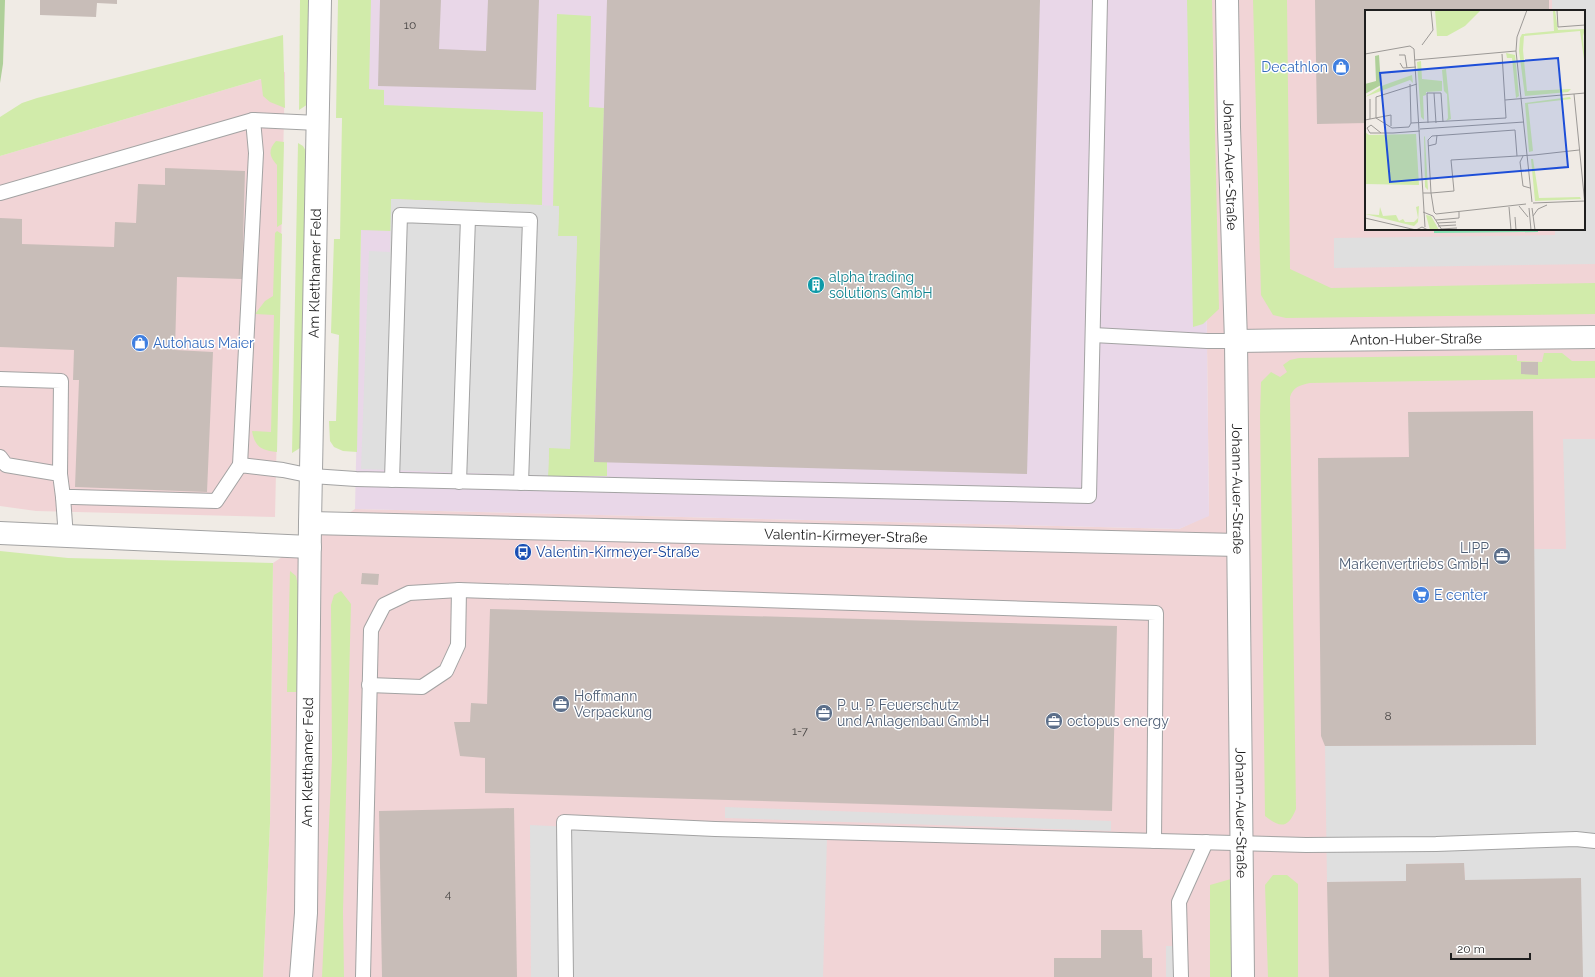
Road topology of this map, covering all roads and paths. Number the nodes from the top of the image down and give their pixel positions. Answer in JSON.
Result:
{"nodes":[{"id":1,"x":320,"y":0,"type":"edge"},
{"id":2,"x":1100,"y":0,"type":"edge"},
{"id":3,"x":1227,"y":0,"type":"edge"},
{"id":4,"x":253,"y":120,"type":"junction"},
{"id":5,"x":318,"y":123,"type":"junction"},
{"id":6,"x":0,"y":193,"type":"edge"},
{"id":7,"x":468,"y":218,"type":"junction"},
{"id":8,"x":1093,"y":335,"type":"junction"},
{"id":9,"x":1595,"y":337,"type":"edge"},
{"id":10,"x":1236,"y":341,"type":"junction"},
{"id":11,"x":0,"y":379,"type":"edge"},
{"id":12,"x":0,"y":457,"type":"edge"},
{"id":13,"x":240,"y":465,"type":"junction"},
{"id":14,"x":60,"y":474,"type":"junction"},
{"id":15,"x":312,"y":476,"type":"junction"},
{"id":16,"x":392,"y":480,"type":"junction"},
{"id":17,"x":459,"y":482,"type":"junction"},
{"id":18,"x":521,"y":483,"type":"junction"},
{"id":19,"x":63,"y":497,"type":"junction"},
{"id":20,"x":310,"y":523,"type":"junction"},
{"id":21,"x":0,"y":533,"type":"edge"},
{"id":22,"x":66,"y":537,"type":"junction"},
{"id":23,"x":1238,"y":545,"type":"junction"},
{"id":24,"x":310,"y":547,"type":"junction"},
{"id":25,"x":459,"y":590,"type":"junction"},
{"id":26,"x":369,"y":685,"type":"junction"},
{"id":27,"x":1154,"y":841,"type":"junction"},
{"id":28,"x":1595,"y":841,"type":"edge"},
{"id":29,"x":1206,"y":842,"type":"junction"},
{"id":30,"x":1241,"y":843,"type":"junction"},
{"id":31,"x":301,"y":977,"type":"edge"},
{"id":32,"x":363,"y":977,"type":"edge"},
{"id":33,"x":566,"y":977,"type":"edge"},
{"id":34,"x":1181,"y":977,"type":"edge"},
{"id":35,"x":1243,"y":977,"type":"edge"}],
"edges":[{"from":1,"to":5,"type":"street","name":"Am Kletthamer Feld"},
{"from":2,"to":8,"type":"lane"},
{"from":3,"to":10,"type":"street","name":"Johann-Auer-Straße"},
{"from":4,"to":5,"type":"lane"},
{"from":4,"to":6,"type":"lane"},
{"from":4,"to":13,"type":"lane"},
{"from":5,"to":15,"type":"street","name":"Am Kletthamer Feld"},
{"from":7,"to":16,"type":"lane"},
{"from":7,"to":17,"type":"lane"},
{"from":7,"to":18,"type":"lane"},
{"from":8,"to":10,"type":"lane"},
{"from":8,"to":18,"type":"lane"},
{"from":9,"to":10,"type":"street","name":"Anton-Huber-Straße"},
{"from":10,"to":23,"type":"street","name":"Johann-Auer-Straße"},
{"from":11,"to":14,"type":"lane"},
{"from":12,"to":14,"type":"lane"},
{"from":13,"to":15,"type":"lane"},
{"from":13,"to":19,"type":"lane"},
{"from":14,"to":19,"type":"lane"},
{"from":15,"to":16,"type":"lane"},
{"from":15,"to":20,"type":"street","name":"Am Kletthamer Feld"},
{"from":16,"to":17,"type":"lane"},
{"from":17,"to":18,"type":"lane"},
{"from":19,"to":22,"type":"lane"},
{"from":20,"to":23,"type":"street","name":"Valentin-Kirmeyer-Straße"},
{"from":20,"to":24,"type":"street","name":"Am Kletthamer Feld"},
{"from":21,"to":22,"type":"street"},
{"from":22,"to":24,"type":"street"},
{"from":23,"to":30,"type":"street","name":"Johann-Auer-Straße"},
{"from":24,"to":31,"type":"street","name":"Am Kletthamer Feld"},
{"from":25,"to":26,"type":"lane"},
{"from":25,"to":26,"type":"lane"},
{"from":25,"to":27,"type":"lane"},
{"from":26,"to":32,"type":"lane"},
{"from":27,"to":29,"type":"lane"},
{"from":27,"to":33,"type":"lane"},
{"from":28,"to":30,"type":"lane"},
{"from":29,"to":30,"type":"lane"},
{"from":29,"to":34,"type":"lane"},
{"from":30,"to":35,"type":"street","name":"Johann-Auer-Straße"}]}
